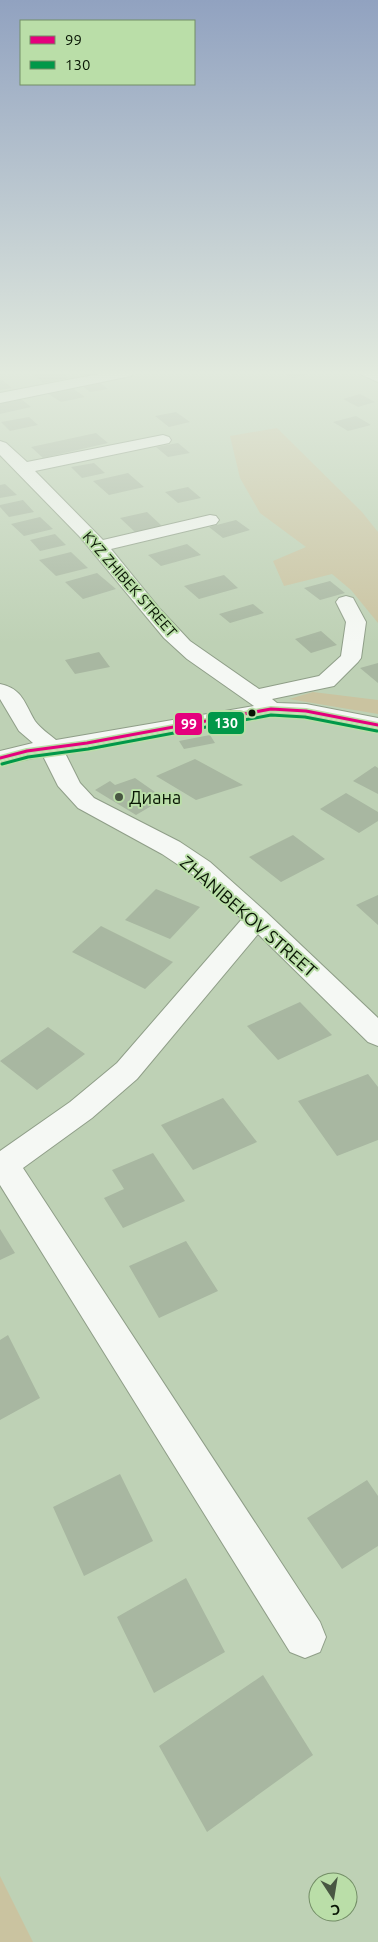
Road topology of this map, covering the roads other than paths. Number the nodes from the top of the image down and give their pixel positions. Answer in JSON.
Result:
{"nodes":[{"id":1,"x":16,"y":462,"type":"edge"},
{"id":2,"x":55,"y":462,"type":"edge"},
{"id":3,"x":23,"y":468,"type":"junction"},
{"id":4,"x":210,"y":520,"type":"dead end"},
{"id":5,"x":98,"y":546,"type":"junction"},
{"id":6,"x":346,"y":602,"type":"dead end"},
{"id":7,"x":0,"y":690,"type":"edge"},
{"id":8,"x":264,"y":702,"type":"junction"},
{"id":9,"x":378,"y":725,"type":"edge"},
{"id":10,"x":39,"y":749,"type":"junction"},
{"id":11,"x":0,"y":750,"type":"edge"},
{"id":12,"x":0,"y":758,"type":"edge"},
{"id":13,"x":257,"y":918,"type":"junction"},
{"id":14,"x":378,"y":1035,"type":"edge"},
{"id":15,"x":2,"y":1166,"type":"edge"},
{"id":16,"x":305,"y":1637,"type":"dead end"}],
"edges":[{"from":1,"to":3,"type":"street","name":"KYZ ZHIBEK STREET"},
{"from":2,"to":3,"type":"street"},
{"from":3,"to":5,"type":"street","name":"KYZ ZHIBEK STREET"},
{"from":4,"to":5,"type":"street"},
{"from":5,"to":8,"type":"street","name":"KYZ ZHIBEK STREET"},
{"from":6,"to":8,"type":"street"},
{"from":7,"to":10,"type":"street"},
{"from":8,"to":9,"type":"street"},
{"from":8,"to":10,"type":"street"},
{"from":10,"to":11,"type":"street"},
{"from":10,"to":12,"type":"street"},
{"from":10,"to":13,"type":"street","name":"ZHANIBEKOV STREET"},
{"from":13,"to":14,"type":"street","name":"ZHANIBEKOV STREET"},
{"from":13,"to":15,"type":"street"},
{"from":15,"to":16,"type":"street"}]}
